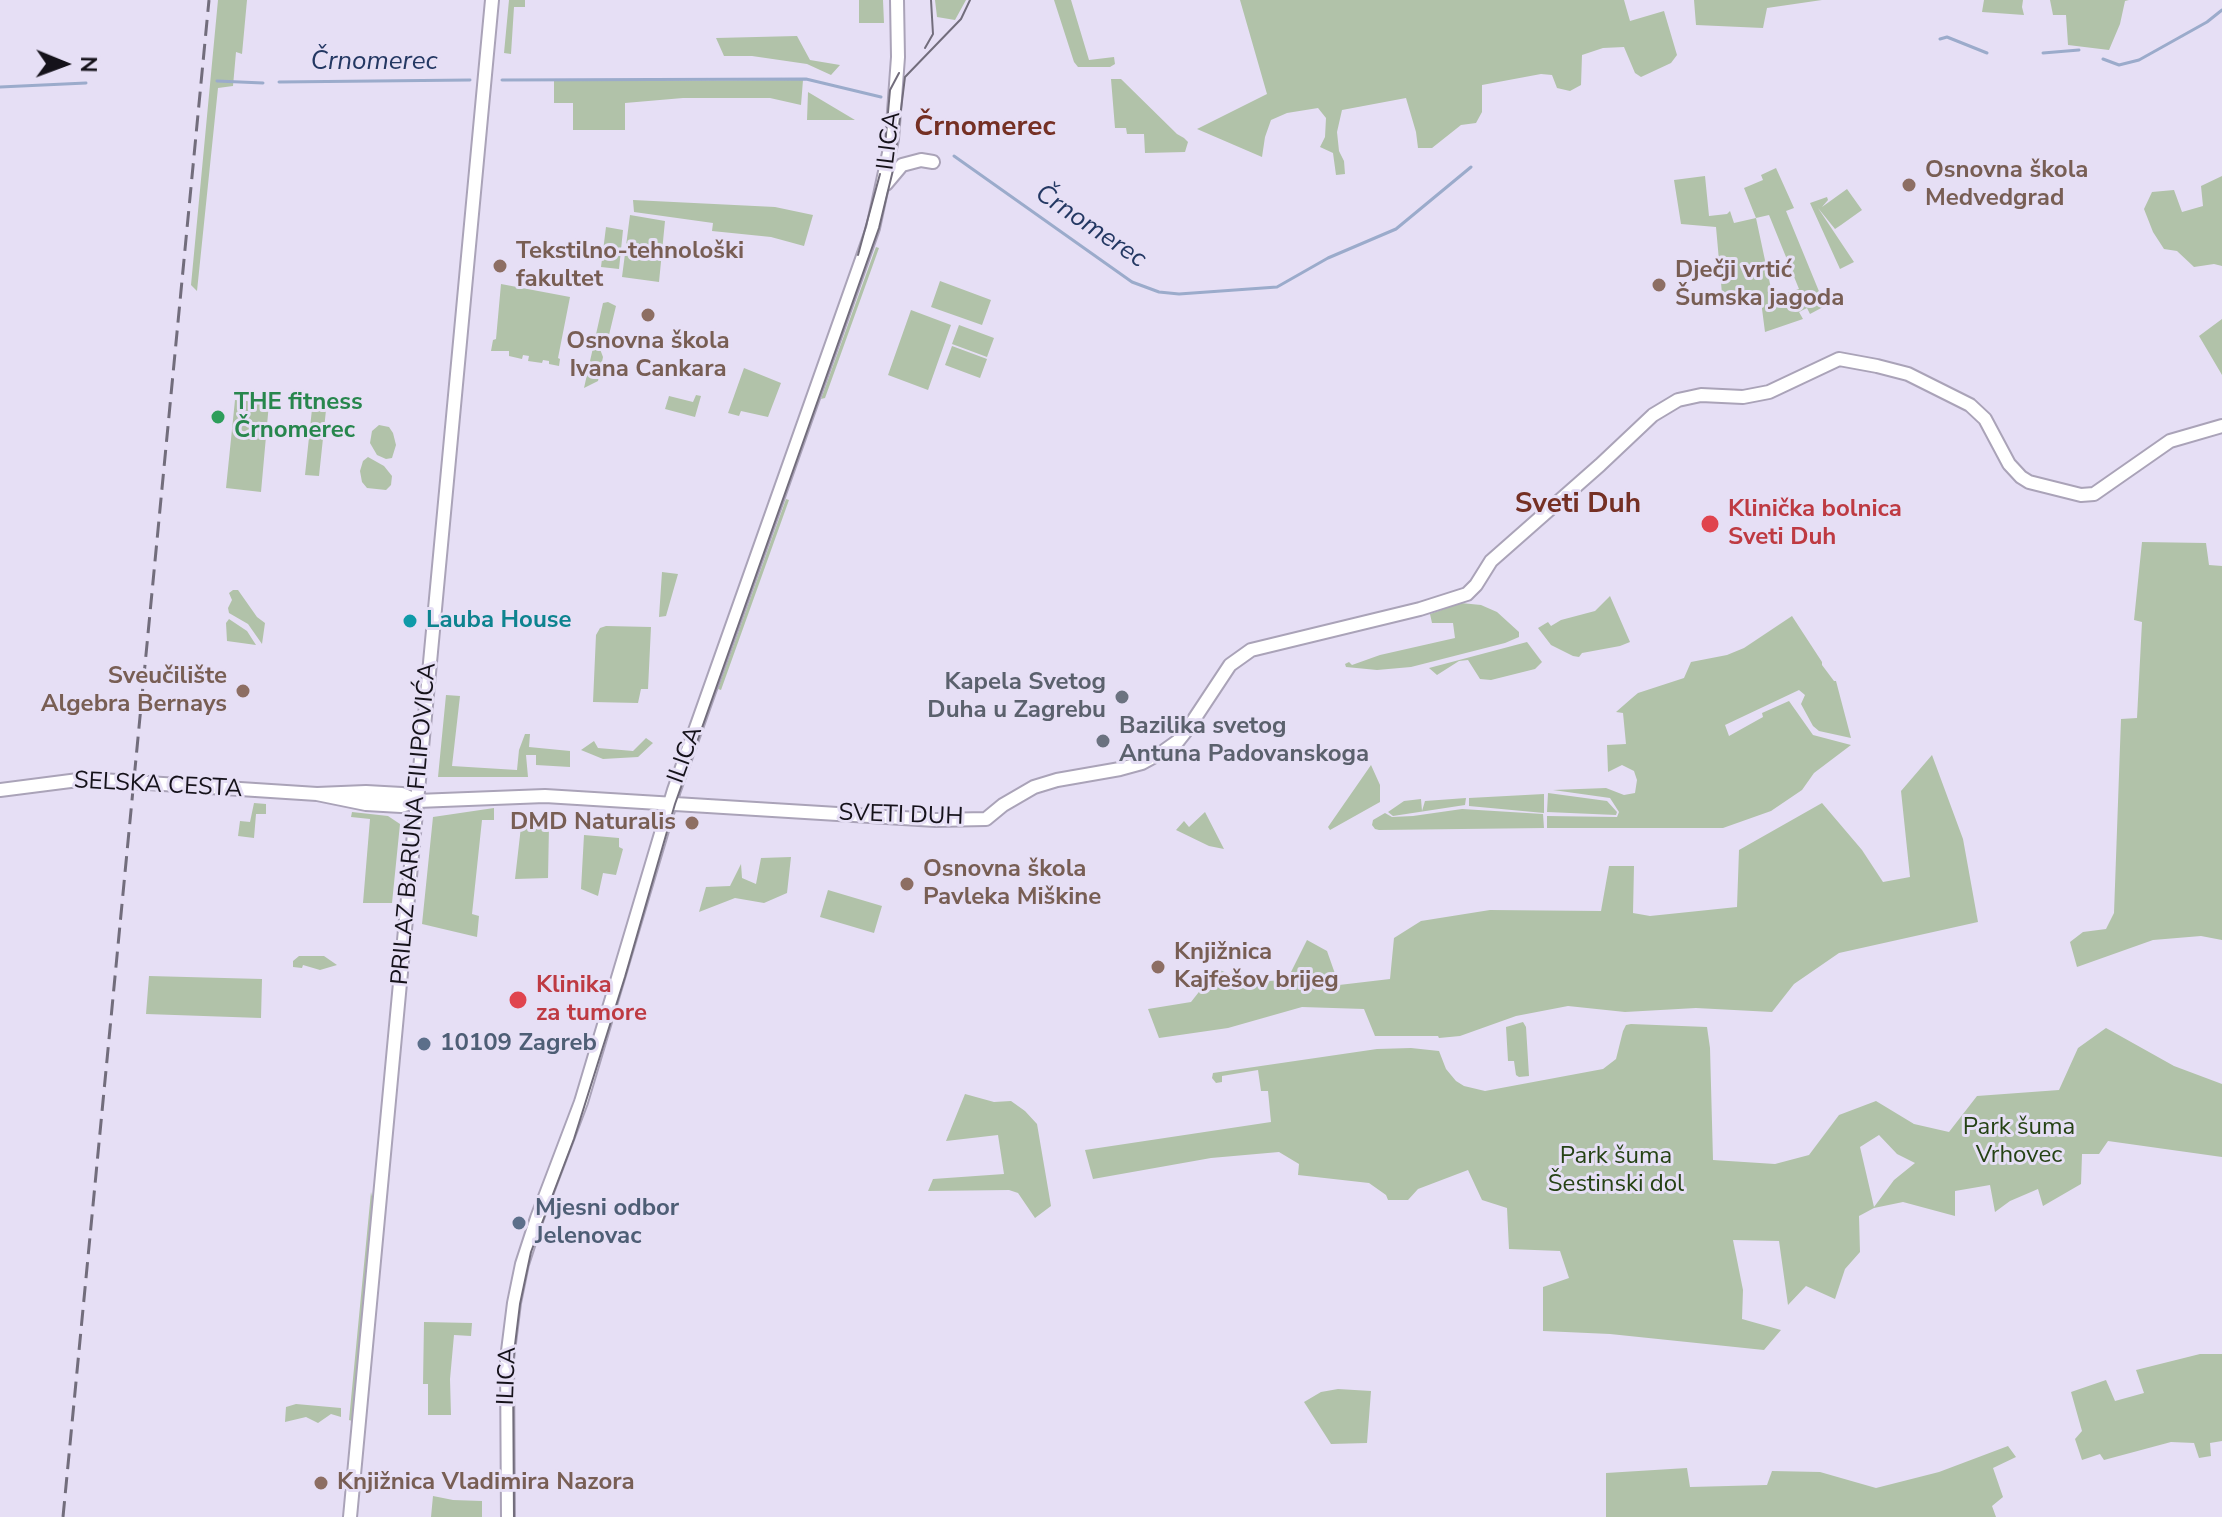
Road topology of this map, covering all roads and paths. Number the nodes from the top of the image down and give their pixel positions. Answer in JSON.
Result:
{"nodes":[{"id":1,"x":492,"y":0,"type":"edge"},
{"id":2,"x":897,"y":0,"type":"edge"},
{"id":3,"x":933,"y":162,"type":"dead end"},
{"id":4,"x":883,"y":191,"type":"junction"},
{"id":5,"x":2222,"y":426,"type":"edge"},
{"id":6,"x":0,"y":790,"type":"edge"},
{"id":7,"x":417,"y":801,"type":"junction"},
{"id":8,"x":669,"y":804,"type":"junction"},
{"id":9,"x":350,"y":1517,"type":"edge"},
{"id":10,"x":508,"y":1517,"type":"edge"}],
"edges":[{"from":1,"to":7,"type":"main road","name":"PRILAZ BARUNA FILIPOVIĆA"},
{"from":2,"to":4,"type":"main road","name":"ILICA"},
{"from":3,"to":4,"type":"main road"},
{"from":4,"to":8,"type":"main road","name":"ILICA"},
{"from":5,"to":8,"type":"main road","name":"SVETI DUH"},
{"from":6,"to":7,"type":"main road","name":"SELSKA CESTA"},
{"from":7,"to":8,"type":"main road","name":"SELSKA CESTA"},
{"from":7,"to":9,"type":"main road","name":"PRILAZ BARUNA FILIPOVIĆA"},
{"from":8,"to":10,"type":"main road","name":"ILICA"}]}
